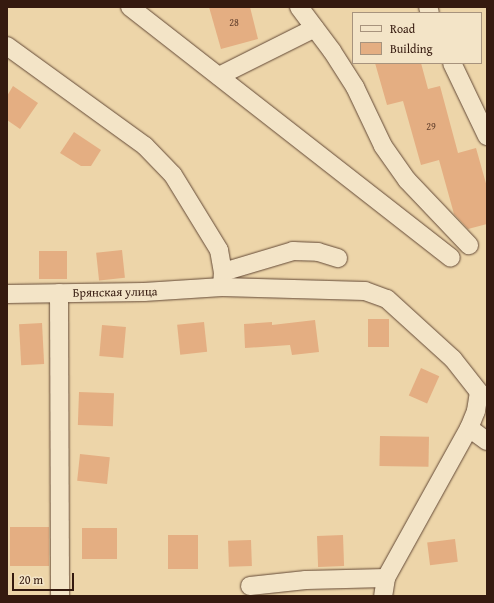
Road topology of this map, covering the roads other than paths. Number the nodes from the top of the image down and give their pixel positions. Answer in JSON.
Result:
{"nodes":[{"id":1,"x":130,"y":7,"type":"edge"},
{"id":2,"x":299,"y":7,"type":"edge"},
{"id":3,"x":315,"y":28,"type":"junction"},
{"id":4,"x":7,"y":46,"type":"edge"},
{"id":5,"x":452,"y":64,"type":"edge"},
{"id":6,"x":219,"y":76,"type":"junction"},
{"id":7,"x":487,"y":136,"type":"edge"},
{"id":8,"x":469,"y":245,"type":"dead end"},
{"id":9,"x":338,"y":258,"type":"dead end"},
{"id":10,"x":451,"y":258,"type":"dead end"},
{"id":11,"x":223,"y":280,"type":"junction"},
{"id":12,"x":59,"y":293,"type":"junction"},
{"id":13,"x":7,"y":294,"type":"edge"},
{"id":14,"x":469,"y":428,"type":"junction"},
{"id":15,"x":487,"y":440,"type":"edge"},
{"id":16,"x":386,"y":578,"type":"junction"},
{"id":17,"x":250,"y":586,"type":"dead end"},
{"id":18,"x":60,"y":596,"type":"edge"},
{"id":19,"x":383,"y":596,"type":"edge"}],
"edges":[{"from":1,"to":6,"type":"street"},
{"from":2,"to":3,"type":"street"},
{"from":3,"to":6,"type":"street"},
{"from":3,"to":8,"type":"street"},
{"from":4,"to":11,"type":"street"},
{"from":5,"to":7,"type":"street"},
{"from":6,"to":10,"type":"street"},
{"from":9,"to":11,"type":"street"},
{"from":11,"to":12,"type":"street","name":"Брянская улица"},
{"from":11,"to":14,"type":"street"},
{"from":12,"to":13,"type":"street","name":"Брянская улица"},
{"from":12,"to":18,"type":"street"},
{"from":14,"to":15,"type":"street"},
{"from":14,"to":16,"type":"street"},
{"from":16,"to":17,"type":"street"},
{"from":16,"to":19,"type":"street"}]}
